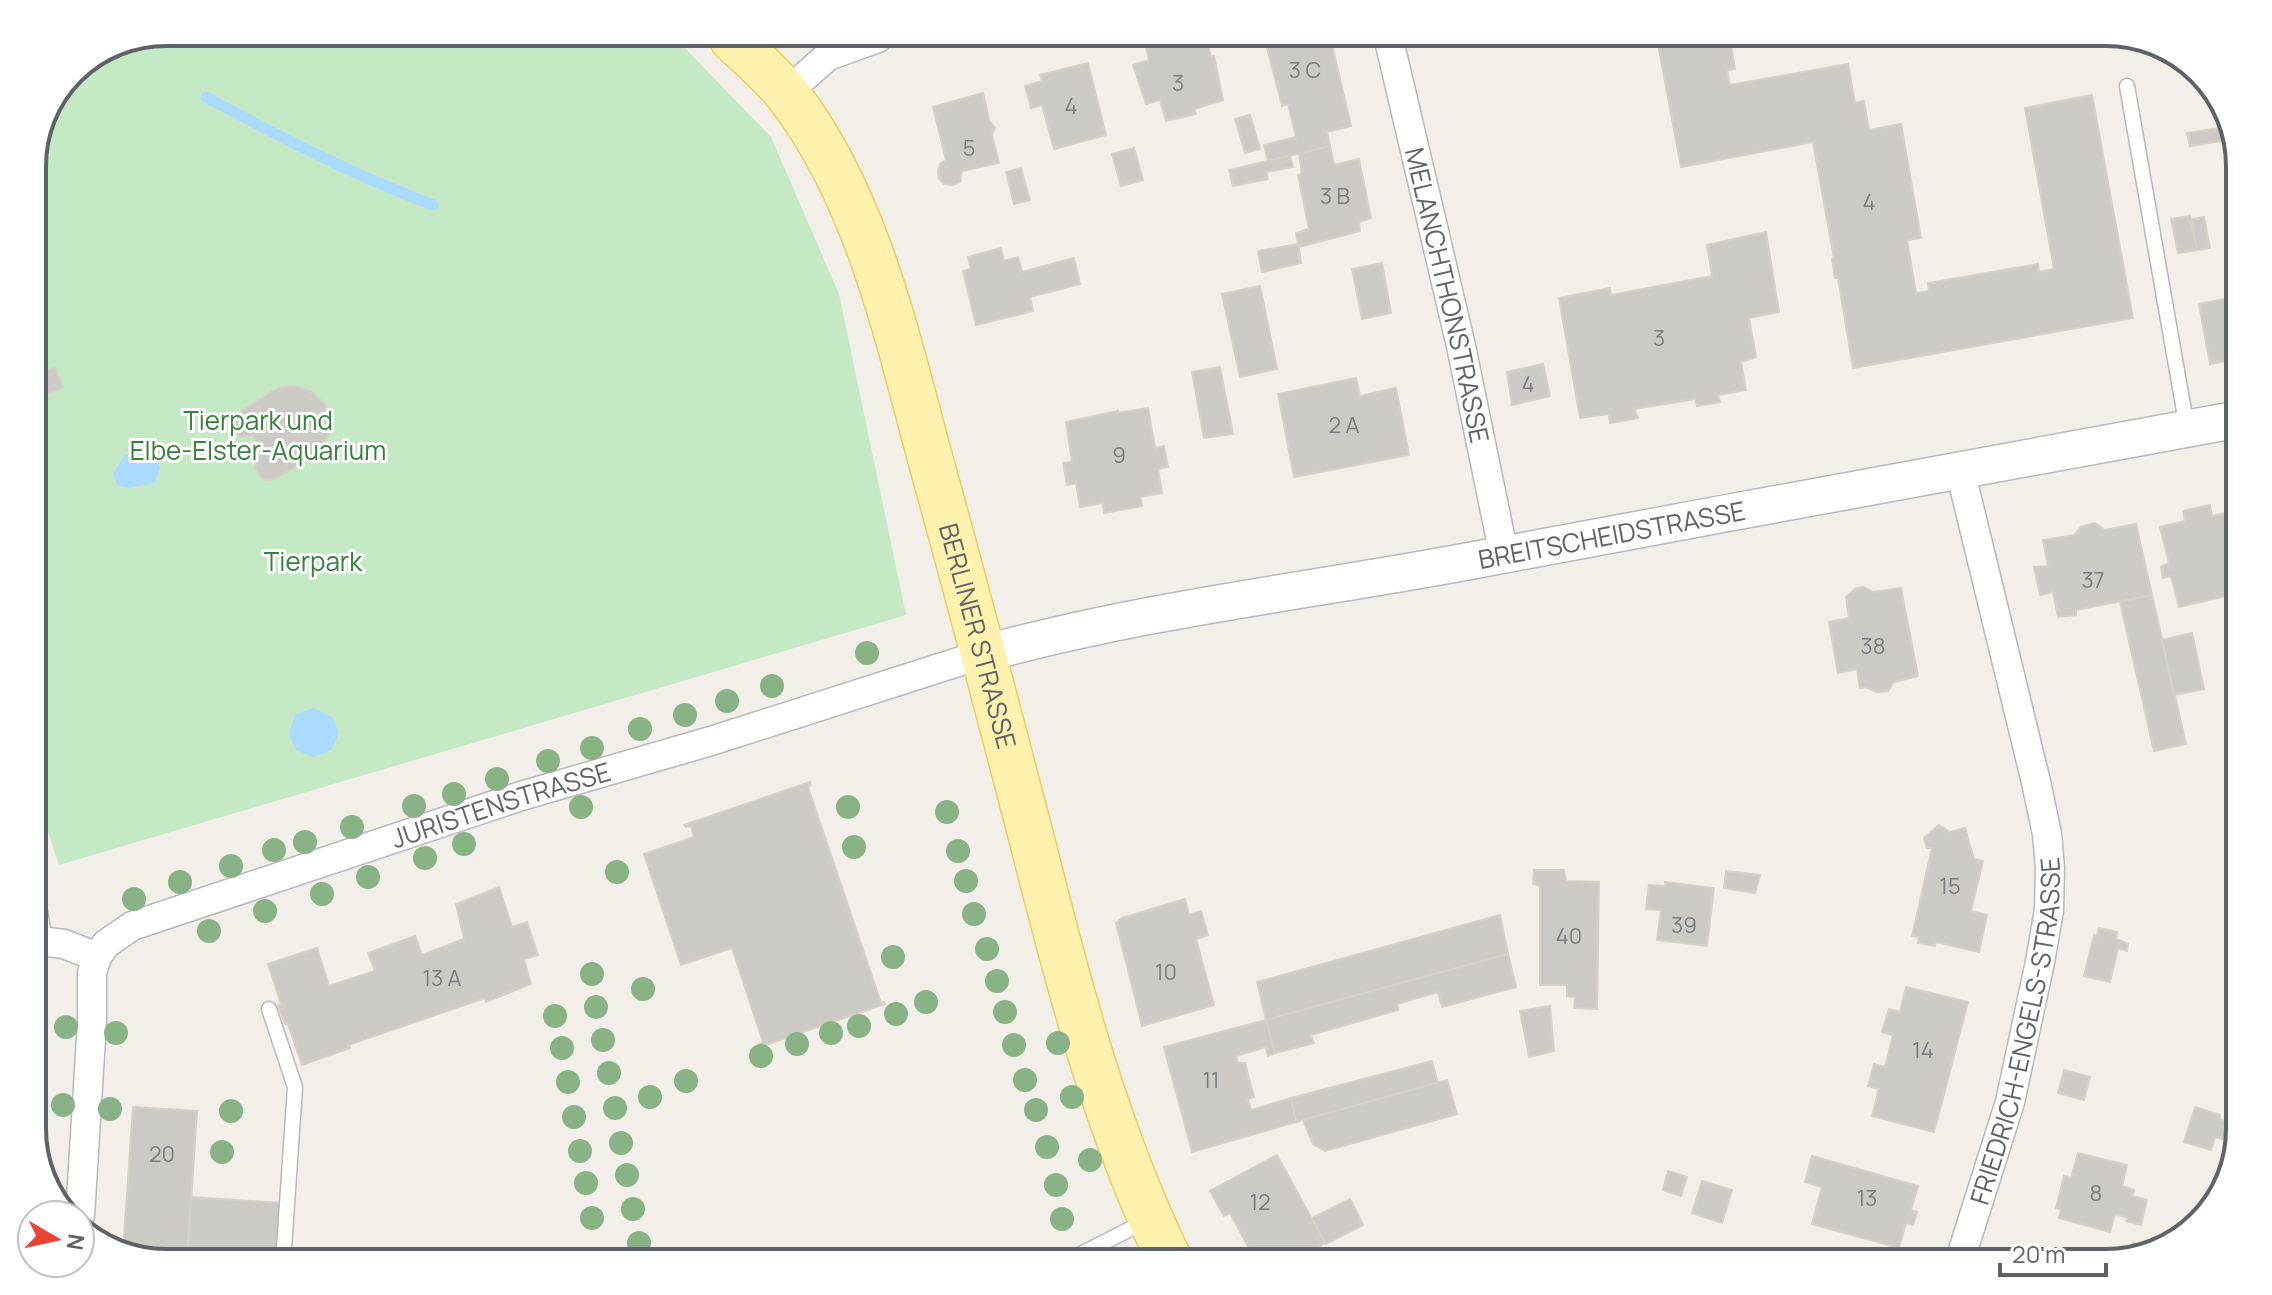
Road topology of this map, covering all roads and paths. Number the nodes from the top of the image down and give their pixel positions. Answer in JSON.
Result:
{"nodes":[{"id":1,"x":739,"y":46,"type":"edge"},
{"id":2,"x":856,"y":46,"type":"edge"},
{"id":3,"x":1390,"y":46,"type":"edge"},
{"id":4,"x":2127,"y":86,"type":"dead end"},
{"id":5,"x":786,"y":93,"type":"junction"},
{"id":6,"x":2226,"y":421,"type":"edge"},
{"id":7,"x":2187,"y":428,"type":"junction"},
{"id":8,"x":1960,"y":470,"type":"junction"},
{"id":9,"x":1504,"y":555,"type":"junction"},
{"id":10,"x":983,"y":654,"type":"junction"},
{"id":11,"x":46,"y":942,"type":"edge"},
{"id":12,"x":97,"y":957,"type":"junction"},
{"id":13,"x":269,"y":1009,"type":"dead end"},
{"id":14,"x":81,"y":1199,"type":"edge"},
{"id":15,"x":1150,"y":1219,"type":"junction"},
{"id":16,"x":284,"y":1249,"type":"edge"},
{"id":17,"x":1091,"y":1249,"type":"edge"},
{"id":18,"x":1164,"y":1249,"type":"edge"},
{"id":19,"x":1963,"y":1249,"type":"edge"}],
"edges":[{"from":1,"to":5,"type":"main road","name":"BERLINER STRASSE"},
{"from":2,"to":5,"type":"street"},
{"from":3,"to":9,"type":"street","name":"MELANCHTHONSTRASSE"},
{"from":4,"to":7,"type":"lane"},
{"from":5,"to":10,"type":"main road","name":"BERLINER STRASSE"},
{"from":6,"to":7,"type":"street","name":"BREITSCHEIDSTRASSE"},
{"from":7,"to":8,"type":"street","name":"BREITSCHEIDSTRASSE"},
{"from":8,"to":9,"type":"street","name":"BREITSCHEIDSTRASSE"},
{"from":8,"to":19,"type":"street","name":"FRIEDRICH-ENGELS-STRASSE"},
{"from":9,"to":10,"type":"street","name":"BREITSCHEIDSTRASSE"},
{"from":10,"to":12,"type":"street","name":"JURISTENSTRASSE"},
{"from":10,"to":15,"type":"main road","name":"BERLINER STRASSE"},
{"from":11,"to":12,"type":"street"},
{"from":12,"to":14,"type":"street"},
{"from":13,"to":16,"type":"lane"},
{"from":15,"to":17,"type":"lane"},
{"from":15,"to":18,"type":"main road","name":"BERLINER STRASSE"}]}
